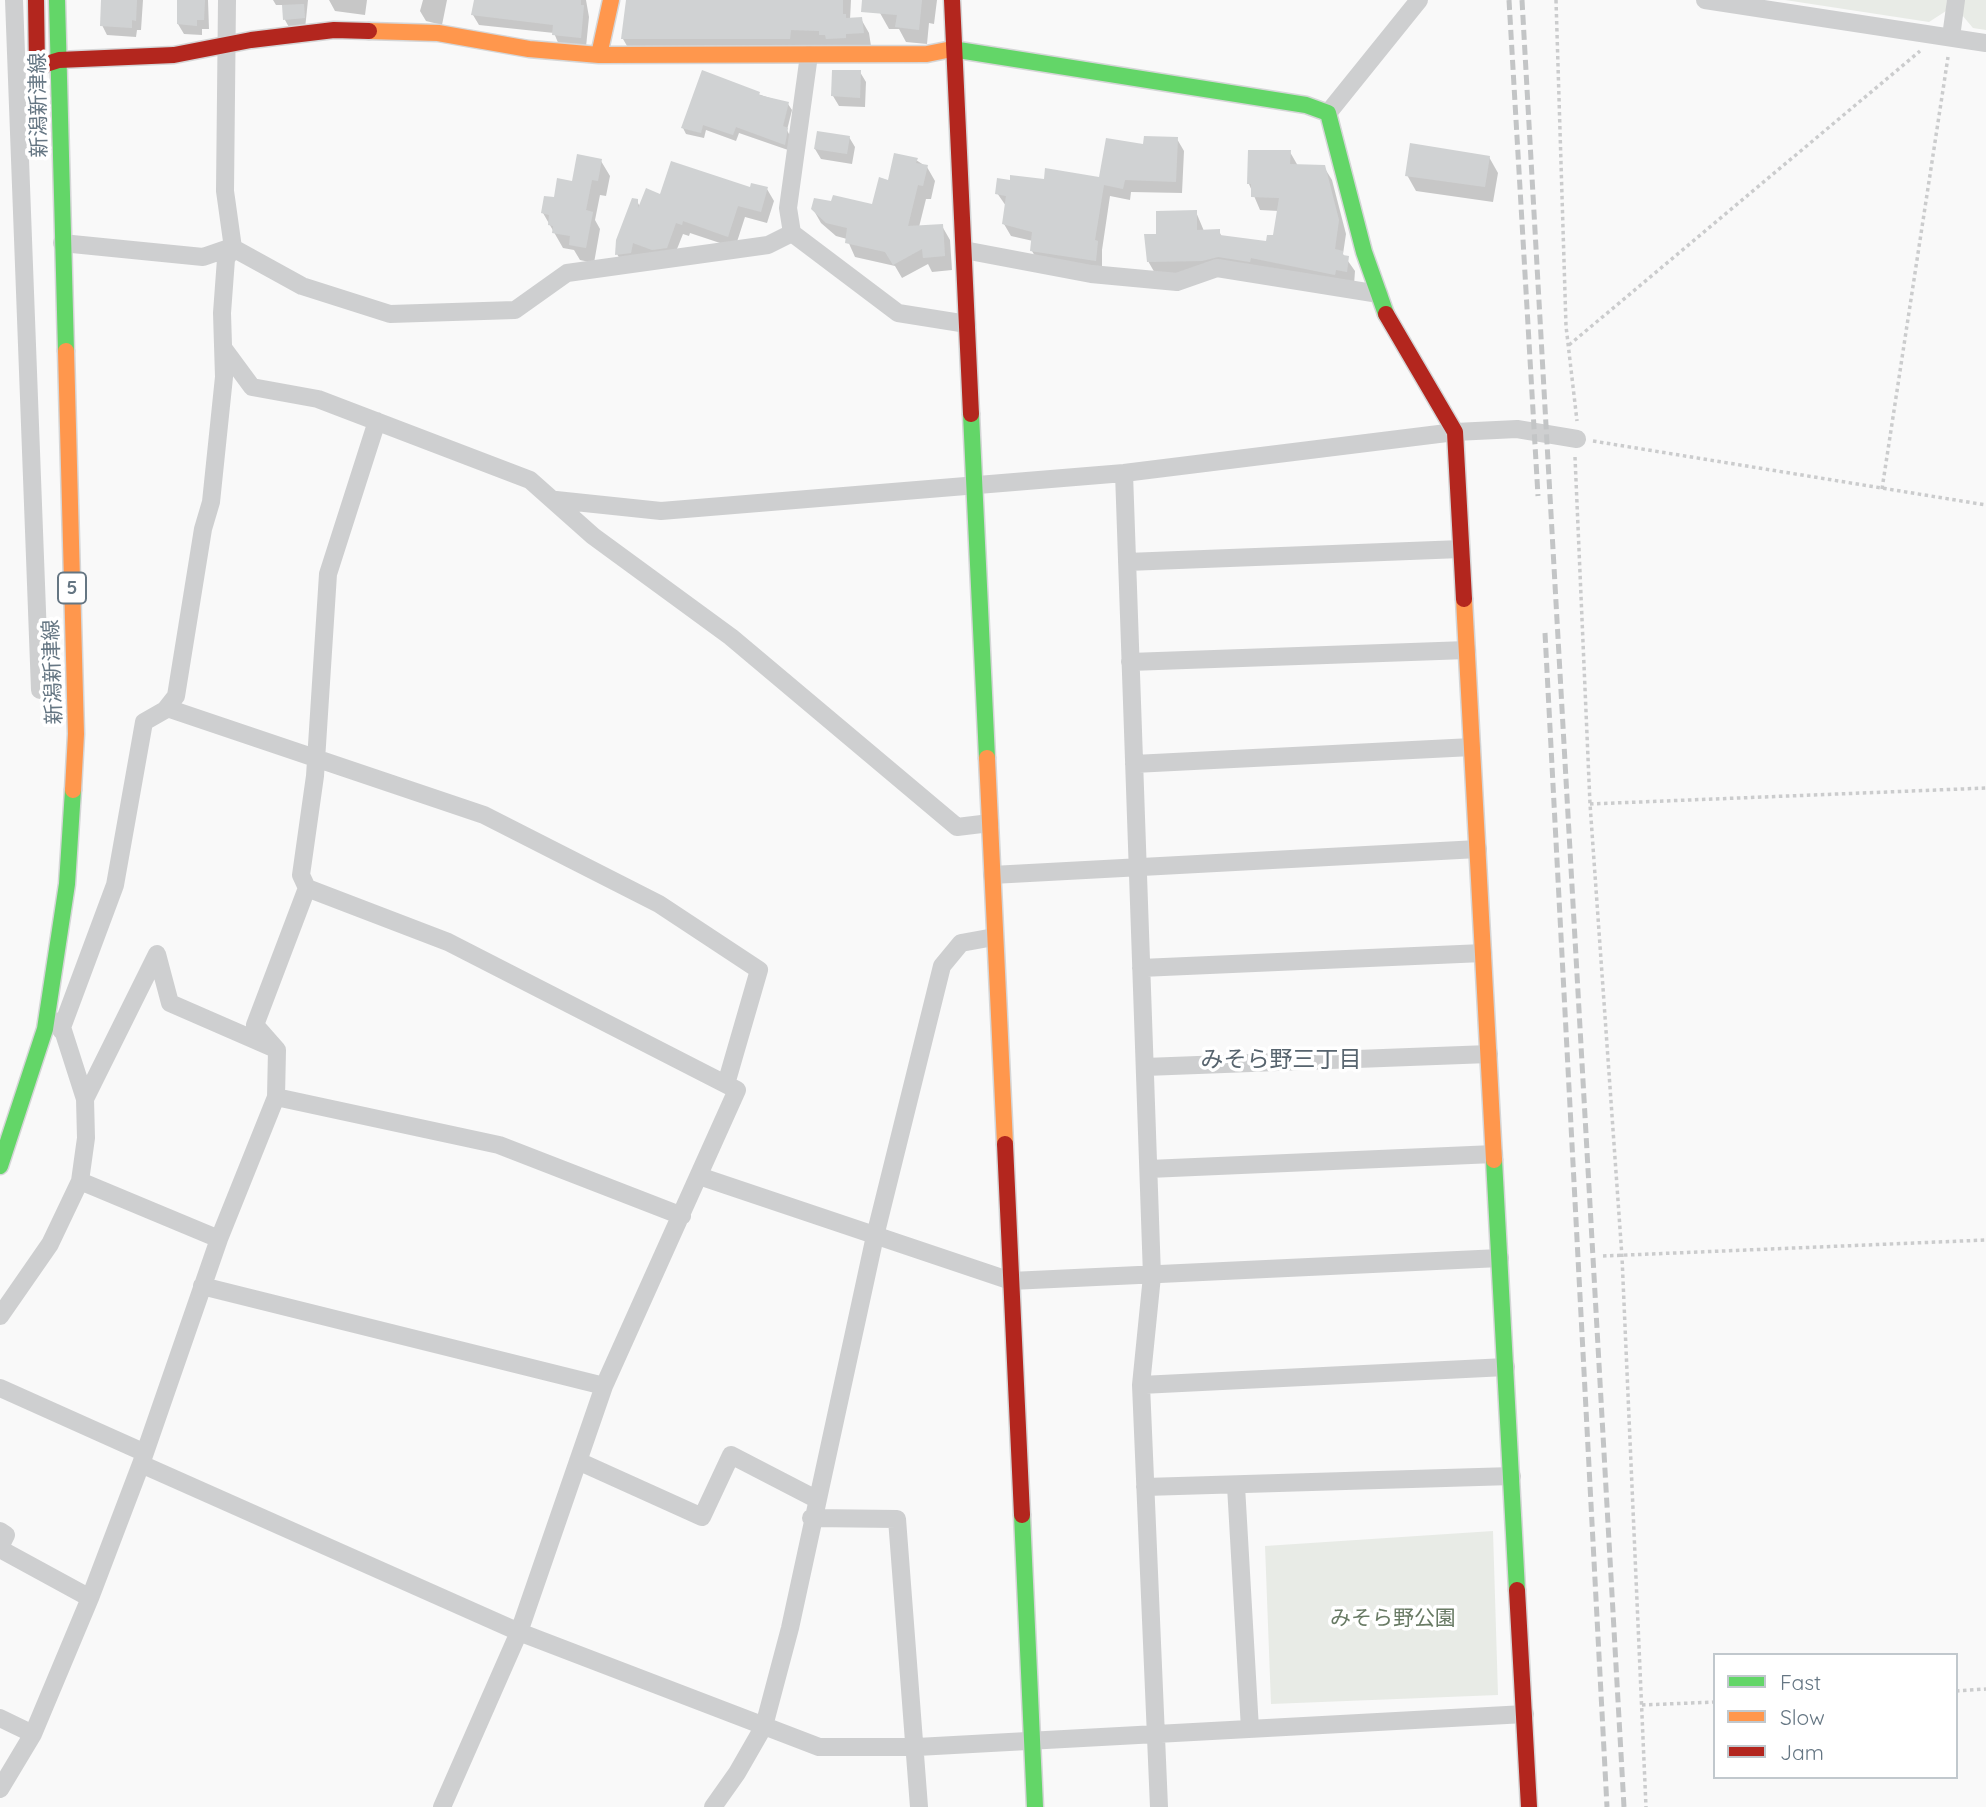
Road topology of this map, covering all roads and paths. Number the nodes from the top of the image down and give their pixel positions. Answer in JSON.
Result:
{"nodes":[{"id":1,"x":14,"y":0,"type":"edge"},
{"id":2,"x":36,"y":0,"type":"edge"},
{"id":3,"x":57,"y":0,"type":"edge"},
{"id":4,"x":227,"y":0,"type":"edge"},
{"id":5,"x":611,"y":0,"type":"edge"},
{"id":6,"x":952,"y":0,"type":"edge"},
{"id":7,"x":1419,"y":0,"type":"edge"},
{"id":8,"x":1556,"y":0,"type":"edge"},
{"id":9,"x":1705,"y":0,"type":"edge"},
{"id":10,"x":1956,"y":0,"type":"edge"},
{"id":11,"x":1932,"y":35,"type":"junction"},
{"id":12,"x":1951,"y":37,"type":"junction"},
{"id":13,"x":1986,"y":43,"type":"edge"},
{"id":14,"x":227,"y":45,"type":"junction"},
{"id":15,"x":954,"y":49,"type":"junction"},
{"id":16,"x":809,"y":54,"type":"junction"},
{"id":17,"x":599,"y":55,"type":"junction"},
{"id":18,"x":60,"y":60,"type":"junction"},
{"id":19,"x":1328,"y":113,"type":"junction"},
{"id":20,"x":792,"y":233,"type":"junction"},
{"id":21,"x":62,"y":243,"type":"junction"},
{"id":22,"x":233,"y":247,"type":"junction"},
{"id":23,"x":964,"y":250,"type":"junction"},
{"id":24,"x":1378,"y":294,"type":"junction"},
{"id":25,"x":967,"y":324,"type":"junction"},
{"id":26,"x":1569,"y":345,"type":"junction"},
{"id":27,"x":224,"y":349,"type":"junction"},
{"id":28,"x":377,"y":421,"type":"junction"},
{"id":29,"x":1455,"y":432,"type":"junction"},
{"id":30,"x":1577,"y":439,"type":"junction"},
{"id":31,"x":1124,"y":473,"type":"junction"},
{"id":32,"x":974,"y":486,"type":"junction"},
{"id":33,"x":1882,"y":489,"type":"junction"},
{"id":34,"x":556,"y":500,"type":"junction"},
{"id":35,"x":1986,"y":505,"type":"edge"},
{"id":36,"x":1461,"y":549,"type":"junction"},
{"id":37,"x":1127,"y":562,"type":"junction"},
{"id":38,"x":1467,"y":650,"type":"junction"},
{"id":39,"x":1130,"y":662,"type":"junction"},
{"id":40,"x":40,"y":690,"type":"dead end"},
{"id":41,"x":167,"y":708,"type":"junction"},
{"id":42,"x":1472,"y":747,"type":"junction"},
{"id":43,"x":316,"y":756,"type":"junction"},
{"id":44,"x":1134,"y":764,"type":"junction"},
{"id":45,"x":1986,"y":788,"type":"edge"},
{"id":46,"x":1590,"y":804,"type":"junction"},
{"id":47,"x":990,"y":823,"type":"junction"},
{"id":48,"x":1478,"y":849,"type":"junction"},
{"id":49,"x":1138,"y":864,"type":"junction"},
{"id":50,"x":992,"y":875,"type":"junction"},
{"id":51,"x":307,"y":888,"type":"junction"},
{"id":52,"x":994,"y":937,"type":"junction"},
{"id":53,"x":1483,"y":953,"type":"junction"},
{"id":54,"x":1141,"y":968,"type":"junction"},
{"id":55,"x":55,"y":976,"type":"junction"},
{"id":56,"x":61,"y":1030,"type":"junction"},
{"id":57,"x":277,"y":1050,"type":"junction"},
{"id":58,"x":1489,"y":1054,"type":"junction"},
{"id":59,"x":1145,"y":1068,"type":"junction"},
{"id":60,"x":726,"y":1084,"type":"junction"},
{"id":61,"x":276,"y":1097,"type":"junction"},
{"id":62,"x":85,"y":1099,"type":"junction"},
{"id":63,"x":1494,"y":1154,"type":"junction"},
{"id":64,"x":0,"y":1166,"type":"edge"},
{"id":65,"x":1149,"y":1169,"type":"junction"},
{"id":66,"x":699,"y":1176,"type":"junction"},
{"id":67,"x":80,"y":1181,"type":"junction"},
{"id":68,"x":682,"y":1216,"type":"junction"},
{"id":69,"x":875,"y":1236,"type":"junction"},
{"id":70,"x":219,"y":1239,"type":"junction"},
{"id":71,"x":1986,"y":1240,"type":"edge"},
{"id":72,"x":1603,"y":1256,"type":"dead end"},
{"id":73,"x":1622,"y":1257,"type":"junction"},
{"id":74,"x":1500,"y":1258,"type":"junction"},
{"id":75,"x":1152,"y":1276,"type":"junction"},
{"id":76,"x":1011,"y":1281,"type":"junction"},
{"id":77,"x":202,"y":1286,"type":"junction"},
{"id":78,"x":0,"y":1316,"type":"edge"},
{"id":79,"x":1506,"y":1367,"type":"junction"},
{"id":80,"x":604,"y":1385,"type":"junction"},
{"id":81,"x":1140,"y":1385,"type":"junction"},
{"id":82,"x":0,"y":1388,"type":"edge"},
{"id":83,"x":142,"y":1458,"type":"junction"},
{"id":84,"x":578,"y":1461,"type":"junction"},
{"id":85,"x":1511,"y":1476,"type":"junction"},
{"id":86,"x":1236,"y":1486,"type":"junction"},
{"id":87,"x":1145,"y":1487,"type":"junction"},
{"id":88,"x":816,"y":1499,"type":"junction"},
{"id":89,"x":811,"y":1518,"type":"junction"},
{"id":90,"x":0,"y":1531,"type":"edge"},
{"id":91,"x":0,"y":1548,"type":"edge"},
{"id":92,"x":90,"y":1598,"type":"junction"},
{"id":93,"x":519,"y":1632,"type":"junction"},
{"id":94,"x":1986,"y":1689,"type":"edge"},
{"id":95,"x":1958,"y":1690,"type":"edge"},
{"id":96,"x":1713,"y":1702,"type":"edge"},
{"id":97,"x":1642,"y":1705,"type":"junction"},
{"id":98,"x":1525,"y":1714,"type":"junction"},
{"id":99,"x":0,"y":1718,"type":"edge"},
{"id":100,"x":764,"y":1726,"type":"junction"},
{"id":101,"x":1250,"y":1729,"type":"junction"},
{"id":102,"x":33,"y":1734,"type":"junction"},
{"id":103,"x":1156,"y":1734,"type":"junction"},
{"id":104,"x":1032,"y":1740,"type":"junction"},
{"id":105,"x":917,"y":1747,"type":"junction"},
{"id":106,"x":0,"y":1790,"type":"edge"},
{"id":107,"x":442,"y":1807,"type":"edge"},
{"id":108,"x":713,"y":1807,"type":"edge"},
{"id":109,"x":919,"y":1807,"type":"edge"},
{"id":110,"x":1035,"y":1807,"type":"edge"},
{"id":111,"x":1159,"y":1807,"type":"edge"},
{"id":112,"x":1530,"y":1807,"type":"edge"},
{"id":113,"x":1646,"y":1807,"type":"edge"}],
"edges":[{"from":1,"to":40,"type":"street"},
{"from":2,"to":18,"type":"street"},
{"from":3,"to":18,"type":"street","name":"新潟新津線","number":"5"},
{"from":4,"to":14,"type":"street"},
{"from":5,"to":17,"type":"street"},
{"from":6,"to":15,"type":"street"},
{"from":7,"to":19,"type":"street"},
{"from":8,"to":26,"type":"path"},
{"from":9,"to":11,"type":"street"},
{"from":10,"to":12,"type":"street"},
{"from":11,"to":12,"type":"street"},
{"from":11,"to":26,"type":"path"},
{"from":12,"to":13,"type":"street"},
{"from":12,"to":33,"type":"path"},
{"from":14,"to":17,"type":"street"},
{"from":14,"to":18,"type":"street"},
{"from":14,"to":22,"type":"street"},
{"from":15,"to":16,"type":"street"},
{"from":15,"to":19,"type":"street"},
{"from":15,"to":23,"type":"street"},
{"from":16,"to":17,"type":"street"},
{"from":16,"to":20,"type":"street"},
{"from":18,"to":21,"type":"street","name":"新潟新津線","number":"5"},
{"from":19,"to":24,"type":"street"},
{"from":20,"to":22,"type":"street"},
{"from":20,"to":25,"type":"street"},
{"from":21,"to":22,"type":"street"},
{"from":21,"to":55,"type":"street","name":"新潟新津線","number":"5"},
{"from":22,"to":27,"type":"street"},
{"from":23,"to":24,"type":"street"},
{"from":23,"to":25,"type":"street"},
{"from":24,"to":29,"type":"street"},
{"from":25,"to":32,"type":"street"},
{"from":26,"to":30,"type":"path"},
{"from":27,"to":28,"type":"street"},
{"from":27,"to":41,"type":"street"},
{"from":28,"to":34,"type":"street"},
{"from":28,"to":43,"type":"street"},
{"from":29,"to":30,"type":"street"},
{"from":29,"to":31,"type":"street"},
{"from":29,"to":36,"type":"street"},
{"from":30,"to":33,"type":"path"},
{"from":30,"to":46,"type":"path"},
{"from":31,"to":32,"type":"street"},
{"from":31,"to":37,"type":"street"},
{"from":32,"to":34,"type":"street"},
{"from":32,"to":47,"type":"street"},
{"from":33,"to":35,"type":"path"},
{"from":34,"to":47,"type":"street"},
{"from":36,"to":37,"type":"street"},
{"from":36,"to":38,"type":"street"},
{"from":37,"to":39,"type":"street"},
{"from":38,"to":39,"type":"street"},
{"from":38,"to":42,"type":"street"},
{"from":39,"to":44,"type":"street"},
{"from":41,"to":43,"type":"street"},
{"from":41,"to":56,"type":"street"},
{"from":42,"to":44,"type":"street"},
{"from":42,"to":48,"type":"street"},
{"from":43,"to":51,"type":"street"},
{"from":43,"to":60,"type":"street"},
{"from":44,"to":49,"type":"street"},
{"from":45,"to":46,"type":"path"},
{"from":46,"to":73,"type":"path"},
{"from":47,"to":50,"type":"street"},
{"from":48,"to":49,"type":"street"},
{"from":48,"to":53,"type":"street"},
{"from":49,"to":50,"type":"street"},
{"from":49,"to":54,"type":"street"},
{"from":50,"to":52,"type":"street"},
{"from":51,"to":57,"type":"street"},
{"from":51,"to":60,"type":"street"},
{"from":52,"to":69,"type":"street"},
{"from":52,"to":76,"type":"street"},
{"from":53,"to":54,"type":"street"},
{"from":53,"to":58,"type":"street"},
{"from":54,"to":59,"type":"street"},
{"from":55,"to":56,"type":"street"},
{"from":55,"to":64,"type":"street","name":"新潟新津線","number":"5"},
{"from":56,"to":62,"type":"street"},
{"from":57,"to":61,"type":"street"},
{"from":57,"to":62,"type":"street"},
{"from":58,"to":59,"type":"street"},
{"from":58,"to":63,"type":"street"},
{"from":59,"to":65,"type":"street"},
{"from":60,"to":66,"type":"street"},
{"from":61,"to":68,"type":"street"},
{"from":61,"to":70,"type":"street"},
{"from":62,"to":67,"type":"street"},
{"from":63,"to":65,"type":"street"},
{"from":63,"to":74,"type":"street"},
{"from":65,"to":75,"type":"street"},
{"from":66,"to":68,"type":"street"},
{"from":66,"to":69,"type":"street"},
{"from":67,"to":70,"type":"street"},
{"from":67,"to":78,"type":"street"},
{"from":68,"to":80,"type":"street"},
{"from":69,"to":76,"type":"street"},
{"from":69,"to":88,"type":"street"},
{"from":70,"to":77,"type":"street"},
{"from":71,"to":73,"type":"path"},
{"from":72,"to":73,"type":"path"},
{"from":73,"to":97,"type":"path"},
{"from":74,"to":75,"type":"street"},
{"from":74,"to":79,"type":"street"},
{"from":75,"to":76,"type":"street"},
{"from":75,"to":81,"type":"street"},
{"from":76,"to":104,"type":"street"},
{"from":77,"to":80,"type":"street"},
{"from":77,"to":83,"type":"street"},
{"from":79,"to":81,"type":"street"},
{"from":79,"to":85,"type":"street"},
{"from":80,"to":84,"type":"street"},
{"from":81,"to":87,"type":"street"},
{"from":82,"to":83,"type":"street"},
{"from":83,"to":92,"type":"street"},
{"from":83,"to":93,"type":"street"},
{"from":84,"to":88,"type":"street"},
{"from":84,"to":93,"type":"street"},
{"from":85,"to":86,"type":"street"},
{"from":85,"to":98,"type":"street"},
{"from":86,"to":87,"type":"street"},
{"from":86,"to":101,"type":"street"},
{"from":87,"to":103,"type":"street"},
{"from":88,"to":89,"type":"street"},
{"from":89,"to":100,"type":"street"},
{"from":89,"to":105,"type":"street"},
{"from":90,"to":91,"type":"street"},
{"from":91,"to":92,"type":"street"},
{"from":92,"to":102,"type":"street"},
{"from":93,"to":100,"type":"street"},
{"from":93,"to":107,"type":"street"},
{"from":94,"to":95,"type":"path"},
{"from":96,"to":97,"type":"path"},
{"from":97,"to":113,"type":"path"},
{"from":98,"to":101,"type":"street"},
{"from":98,"to":112,"type":"street"},
{"from":99,"to":102,"type":"street"},
{"from":100,"to":105,"type":"street"},
{"from":100,"to":108,"type":"street"},
{"from":101,"to":103,"type":"street"},
{"from":102,"to":106,"type":"street"},
{"from":103,"to":104,"type":"street"},
{"from":103,"to":111,"type":"street"},
{"from":104,"to":105,"type":"street"},
{"from":104,"to":110,"type":"street"},
{"from":105,"to":109,"type":"street"}]}
